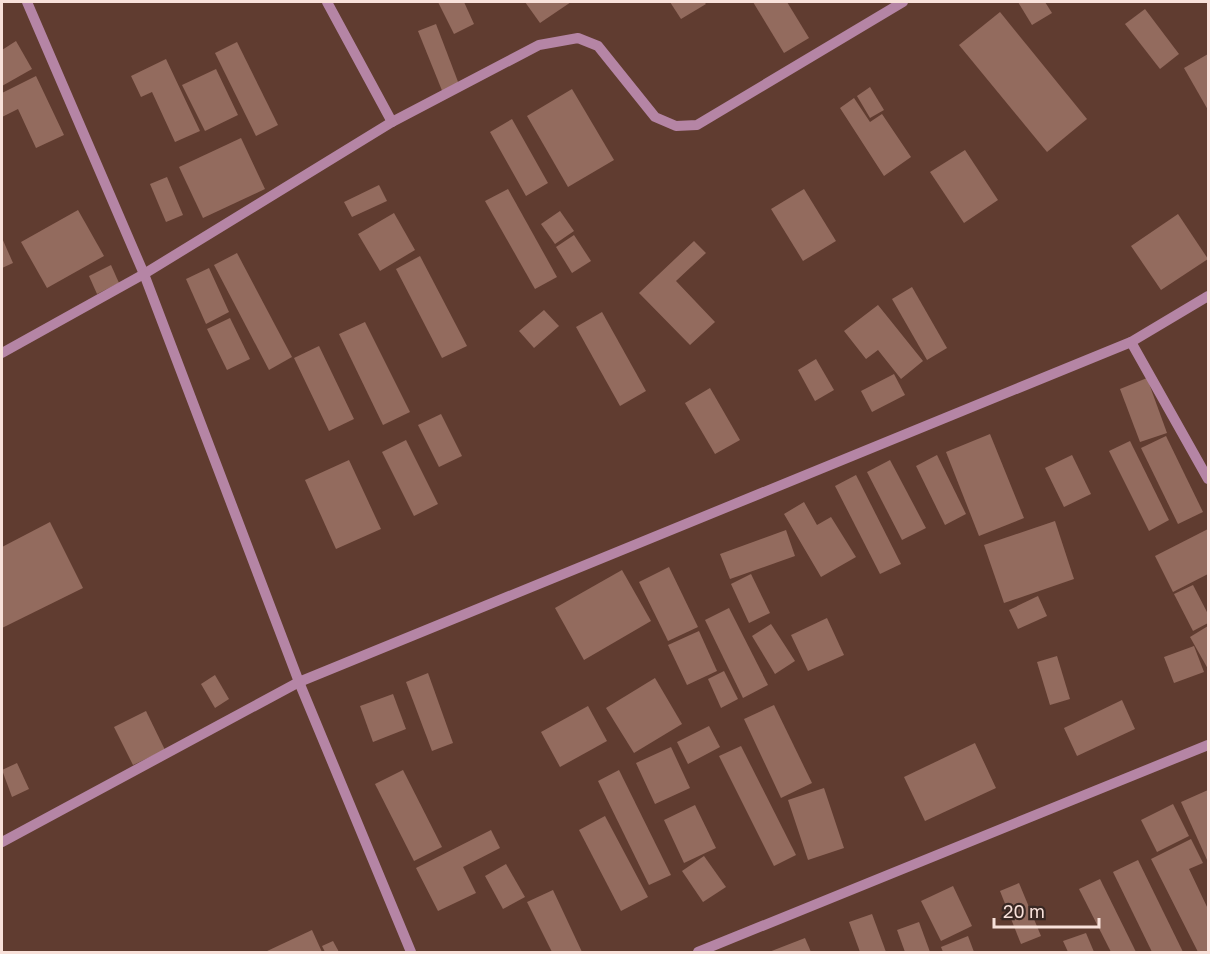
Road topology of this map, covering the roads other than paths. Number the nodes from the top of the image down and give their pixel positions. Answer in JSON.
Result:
{"nodes":[{"id":1,"x":27,"y":2,"type":"edge"},
{"id":2,"x":327,"y":2,"type":"edge"},
{"id":3,"x":903,"y":2,"type":"edge"},
{"id":4,"x":392,"y":122,"type":"junction"},
{"id":5,"x":144,"y":274,"type":"junction"},
{"id":6,"x":1209,"y":296,"type":"edge"},
{"id":7,"x":1131,"y":342,"type":"junction"},
{"id":8,"x":2,"y":354,"type":"edge"},
{"id":9,"x":1209,"y":479,"type":"edge"},
{"id":10,"x":298,"y":682,"type":"junction"},
{"id":11,"x":1209,"y":745,"type":"edge"},
{"id":12,"x":2,"y":842,"type":"edge"},
{"id":13,"x":411,"y":952,"type":"edge"},
{"id":14,"x":698,"y":952,"type":"edge"}],
"edges":[{"from":1,"to":5,"type":"street"},
{"from":2,"to":4,"type":"street"},
{"from":3,"to":4,"type":"street"},
{"from":4,"to":5,"type":"street"},
{"from":5,"to":8,"type":"street"},
{"from":5,"to":10,"type":"street"},
{"from":6,"to":7,"type":"street"},
{"from":7,"to":9,"type":"street"},
{"from":7,"to":10,"type":"street"},
{"from":10,"to":12,"type":"street"},
{"from":10,"to":13,"type":"street"},
{"from":11,"to":14,"type":"street"}]}
